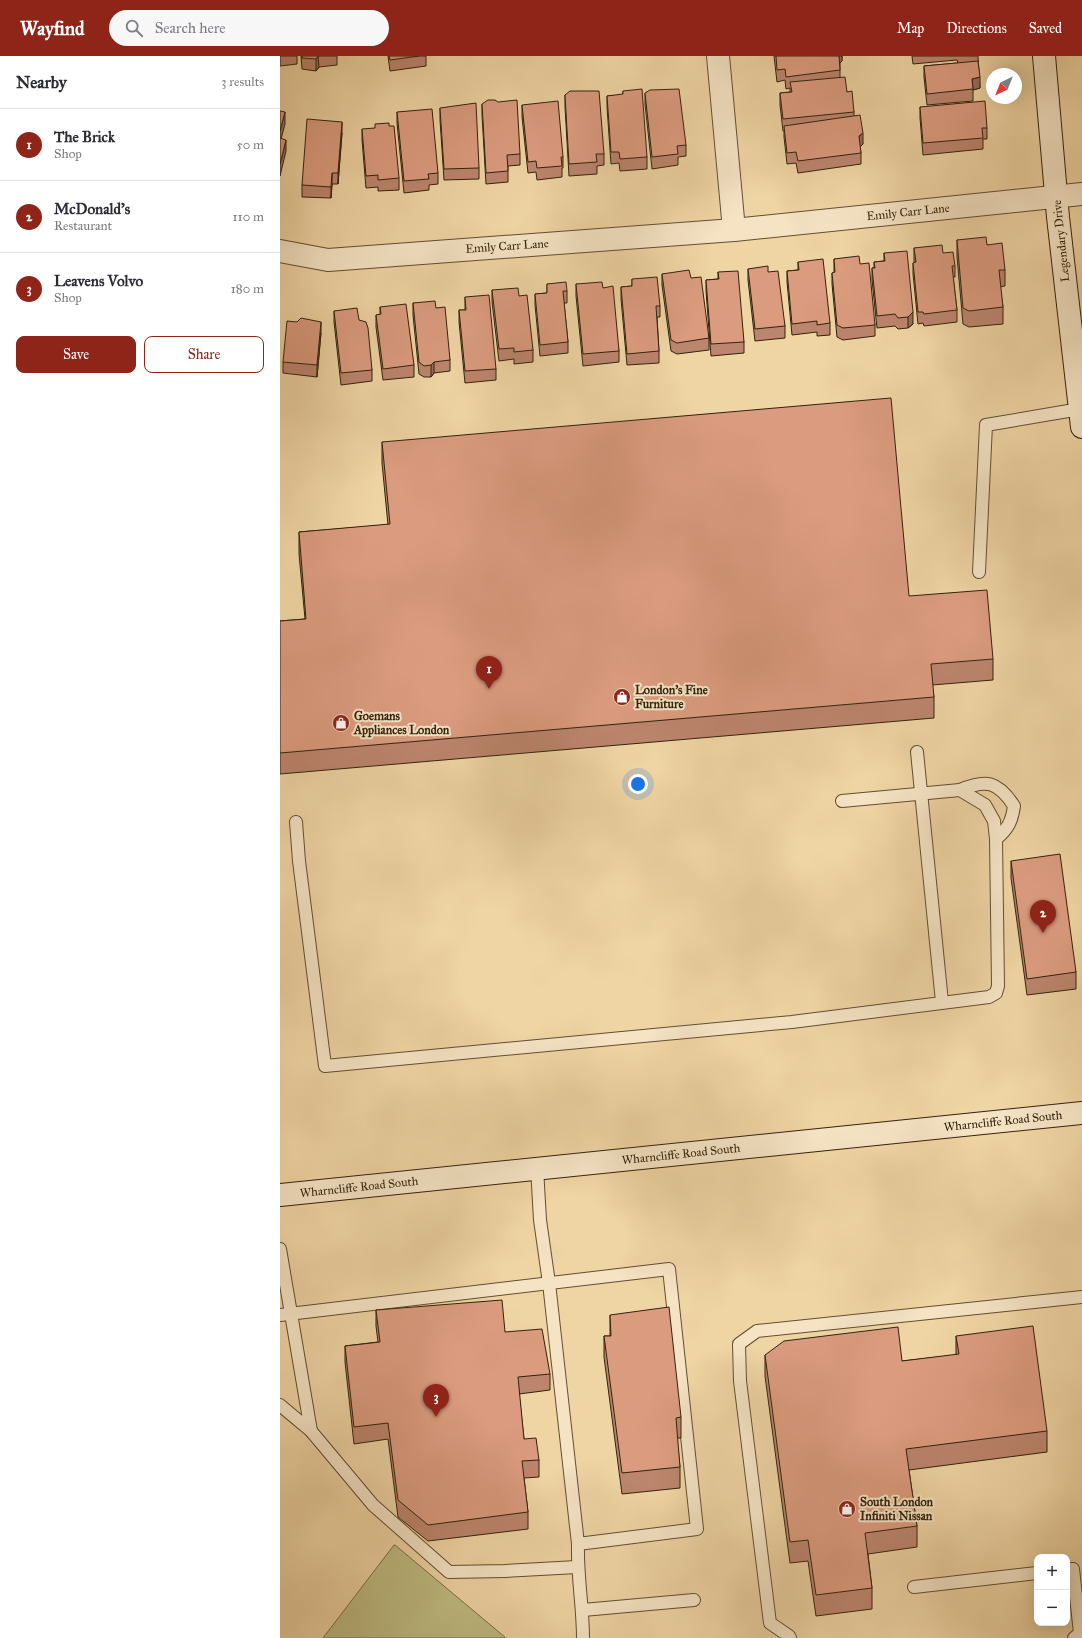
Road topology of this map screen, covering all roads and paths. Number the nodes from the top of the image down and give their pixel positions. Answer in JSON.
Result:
{"nodes":[{"id":1,"x":718,"y":56,"type":"edge"},
{"id":2,"x":1044,"y":56,"type":"edge"},
{"id":3,"x":1082,"y":194,"type":"edge"},
{"id":4,"x":1056,"y":197,"type":"junction"},
{"id":5,"x":734,"y":230,"type":"junction"},
{"id":6,"x":280,"y":251,"type":"edge"},
{"id":7,"x":1081,"y":418,"type":"edge"},
{"id":8,"x":980,"y":572,"type":"dead end"},
{"id":9,"x":917,"y":752,"type":"dead end"},
{"id":10,"x":960,"y":790,"type":"junction"},
{"id":11,"x":922,"y":794,"type":"junction"},
{"id":12,"x":842,"y":801,"type":"dead end"},
{"id":13,"x":296,"y":822,"type":"dead end"},
{"id":14,"x":996,"y":839,"type":"junction"},
{"id":15,"x":942,"y":1002,"type":"junction"},
{"id":16,"x":1082,"y":1114,"type":"edge"},
{"id":17,"x":537,"y":1168,"type":"junction"},
{"id":18,"x":280,"y":1195,"type":"edge"},
{"id":19,"x":280,"y":1249,"type":"edge"},
{"id":20,"x":550,"y":1283,"type":"junction"},
{"id":21,"x":1082,"y":1297,"type":"edge"},
{"id":22,"x":286,"y":1314,"type":"edge"},
{"id":23,"x":280,"y":1405,"type":"edge"},
{"id":24,"x":312,"y":1431,"type":"junction"},
{"id":25,"x":578,"y":1544,"type":"junction"},
{"id":26,"x":577,"y":1567,"type":"junction"},
{"id":27,"x":1070,"y":1569,"type":"edge"},
{"id":28,"x":1034,"y":1573,"type":"edge"},
{"id":29,"x":914,"y":1587,"type":"dead end"},
{"id":30,"x":694,"y":1600,"type":"dead end"},
{"id":31,"x":583,"y":1610,"type":"junction"},
{"id":32,"x":584,"y":1638,"type":"edge"},
{"id":33,"x":790,"y":1638,"type":"edge"},
{"id":34,"x":1074,"y":1638,"type":"edge"}],
"edges":[{"from":1,"to":5,"type":"street"},
{"from":2,"to":4,"type":"street","name":"Legendary Drive"},
{"from":3,"to":4,"type":"street","name":"Emily Carr Lane"},
{"from":4,"to":5,"type":"street","name":"Emily Carr Lane"},
{"from":4,"to":7,"type":"street","name":"Legendary Drive"},
{"from":5,"to":6,"type":"street","name":"Emily Carr Lane"},
{"from":7,"to":8,"type":"lane"},
{"from":9,"to":11,"type":"lane"},
{"from":10,"to":11,"type":"lane"},
{"from":10,"to":14,"type":"lane"},
{"from":10,"to":14,"type":"lane"},
{"from":11,"to":12,"type":"lane"},
{"from":11,"to":15,"type":"lane"},
{"from":13,"to":15,"type":"lane"},
{"from":14,"to":15,"type":"lane"},
{"from":16,"to":17,"type":"street","name":"Wharncliffe Road South"},
{"from":17,"to":18,"type":"street","name":"Wharncliffe Road South"},
{"from":17,"to":20,"type":"lane"},
{"from":19,"to":22,"type":"lane"},
{"from":20,"to":22,"type":"lane"},
{"from":20,"to":25,"type":"lane"},
{"from":20,"to":25,"type":"lane"},
{"from":21,"to":33,"type":"lane"},
{"from":22,"to":24,"type":"lane"},
{"from":23,"to":24,"type":"lane"},
{"from":24,"to":26,"type":"lane"},
{"from":25,"to":26,"type":"lane"},
{"from":26,"to":31,"type":"lane"},
{"from":27,"to":34,"type":"lane"},
{"from":28,"to":29,"type":"lane"},
{"from":30,"to":31,"type":"lane"},
{"from":31,"to":32,"type":"lane"}]}
